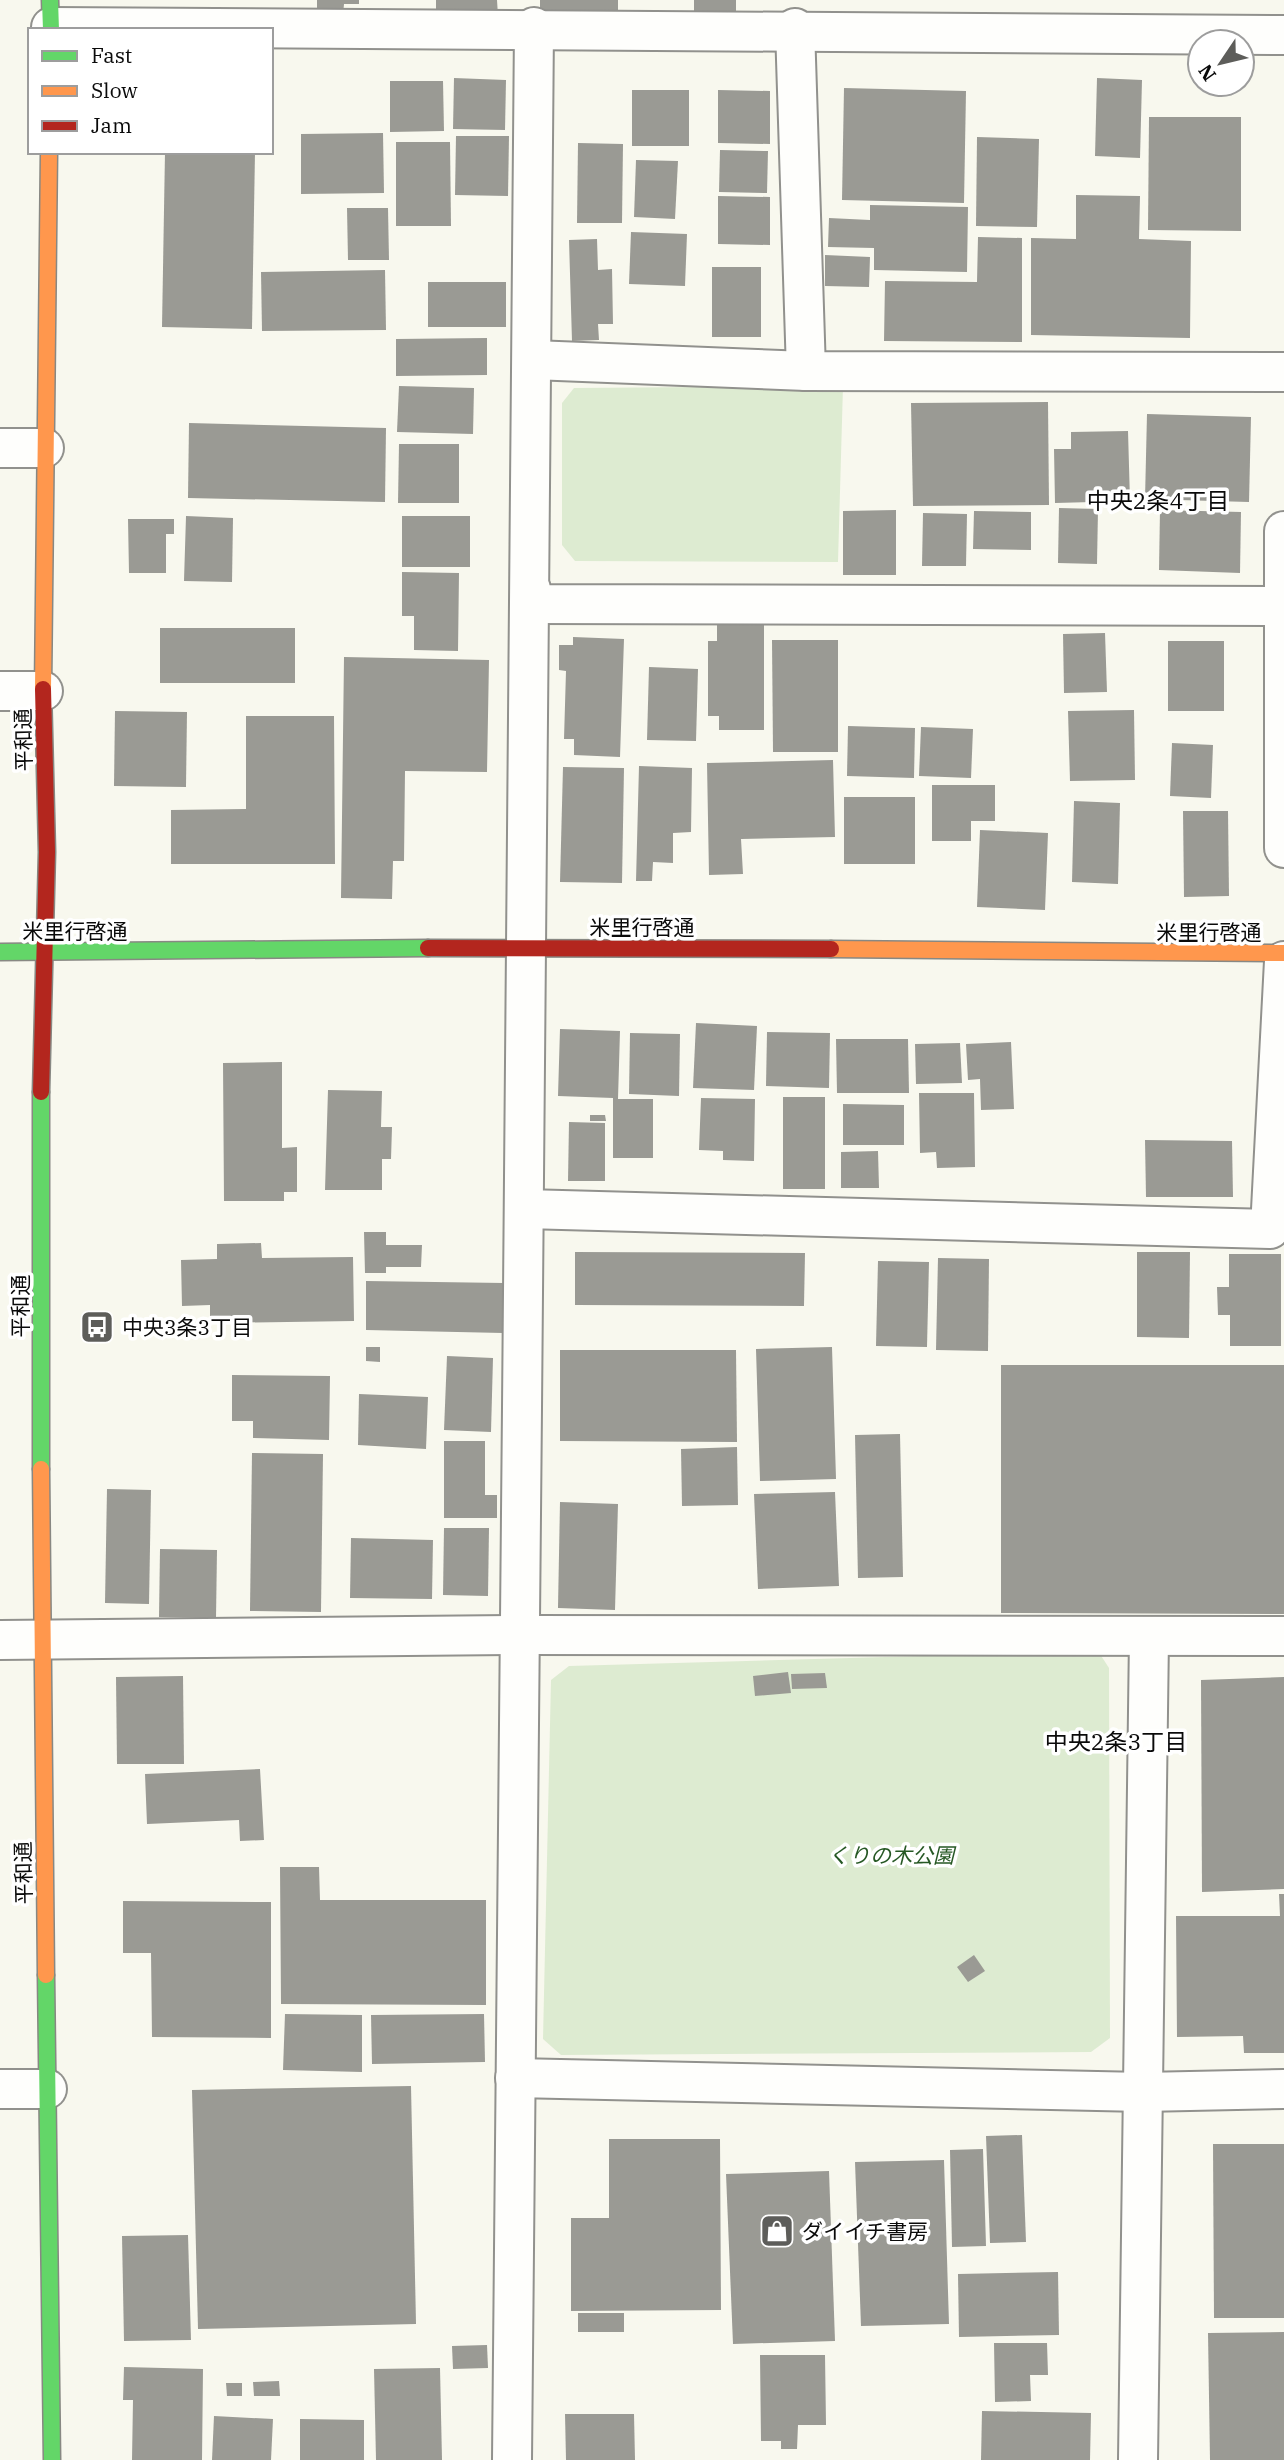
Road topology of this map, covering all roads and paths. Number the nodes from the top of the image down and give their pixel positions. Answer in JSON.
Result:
{"nodes":[{"id":1,"x":650,"y":15,"type":"edge"},
{"id":2,"x":50,"y":19,"type":"edge"},
{"id":3,"x":534,"y":27,"type":"junction"},
{"id":4,"x":795,"y":28,"type":"junction"},
{"id":5,"x":1284,"y":35,"type":"edge"},
{"id":6,"x":49,"y":154,"type":"edge"},
{"id":7,"x":533,"y":360,"type":"junction"},
{"id":8,"x":806,"y":371,"type":"junction"},
{"id":9,"x":1284,"y":372,"type":"edge"},
{"id":10,"x":0,"y":448,"type":"edge"},
{"id":11,"x":44,"y":448,"type":"junction"},
{"id":12,"x":1284,"y":531,"type":"edge"},
{"id":13,"x":531,"y":589,"type":"junction"},
{"id":14,"x":1284,"y":606,"type":"edge"},
{"id":15,"x":0,"y":691,"type":"edge"},
{"id":16,"x":43,"y":691,"type":"junction"},
{"id":17,"x":1284,"y":848,"type":"edge"},
{"id":18,"x":527,"y":947,"type":"junction"},
{"id":19,"x":0,"y":952,"type":"edge"},
{"id":20,"x":43,"y":953,"type":"junction"},
{"id":21,"x":1284,"y":953,"type":"edge"},
{"id":22,"x":1284,"y":961,"type":"edge"},
{"id":23,"x":525,"y":1209,"type":"junction"},
{"id":24,"x":518,"y":1635,"type":"junction"},
{"id":25,"x":1284,"y":1636,"type":"edge"},
{"id":26,"x":1149,"y":1637,"type":"junction"},
{"id":27,"x":41,"y":1639,"type":"junction"},
{"id":28,"x":0,"y":1640,"type":"edge"},
{"id":29,"x":515,"y":2078,"type":"junction"},
{"id":30,"x":0,"y":2089,"type":"edge"},
{"id":31,"x":47,"y":2089,"type":"junction"},
{"id":32,"x":1284,"y":2089,"type":"edge"},
{"id":33,"x":1143,"y":2092,"type":"junction"},
{"id":34,"x":52,"y":2460,"type":"edge"},
{"id":35,"x":512,"y":2460,"type":"edge"},
{"id":36,"x":1138,"y":2460,"type":"edge"}],
"edges":[{"from":1,"to":3,"type":"street"},
{"from":1,"to":4,"type":"street"},
{"from":2,"to":3,"type":"street"},
{"from":3,"to":7,"type":"street"},
{"from":4,"to":5,"type":"street"},
{"from":4,"to":8,"type":"street"},
{"from":6,"to":11,"type":"street","name":"平和通"},
{"from":7,"to":8,"type":"street"},
{"from":7,"to":13,"type":"street"},
{"from":8,"to":9,"type":"street"},
{"from":10,"to":11,"type":"street"},
{"from":11,"to":16,"type":"street","name":"平和通"},
{"from":12,"to":14,"type":"street"},
{"from":13,"to":14,"type":"street"},
{"from":13,"to":18,"type":"street"},
{"from":14,"to":17,"type":"street"},
{"from":15,"to":16,"type":"street"},
{"from":16,"to":20,"type":"street","name":"平和通"},
{"from":18,"to":20,"type":"street","name":"米里行啓通"},
{"from":18,"to":21,"type":"street","name":"米里行啓通"},
{"from":18,"to":23,"type":"street"},
{"from":19,"to":20,"type":"street","name":"米里行啓通"},
{"from":20,"to":27,"type":"street","name":"平和通"},
{"from":22,"to":23,"type":"street"},
{"from":23,"to":24,"type":"street"},
{"from":24,"to":26,"type":"street"},
{"from":24,"to":27,"type":"street"},
{"from":24,"to":29,"type":"street"},
{"from":25,"to":26,"type":"street"},
{"from":26,"to":33,"type":"street"},
{"from":27,"to":28,"type":"street"},
{"from":27,"to":31,"type":"street","name":"平和通"},
{"from":29,"to":33,"type":"street"},
{"from":29,"to":35,"type":"street"},
{"from":30,"to":31,"type":"street"},
{"from":31,"to":34,"type":"street","name":"平和通"},
{"from":32,"to":33,"type":"street"},
{"from":33,"to":36,"type":"street"}]}
